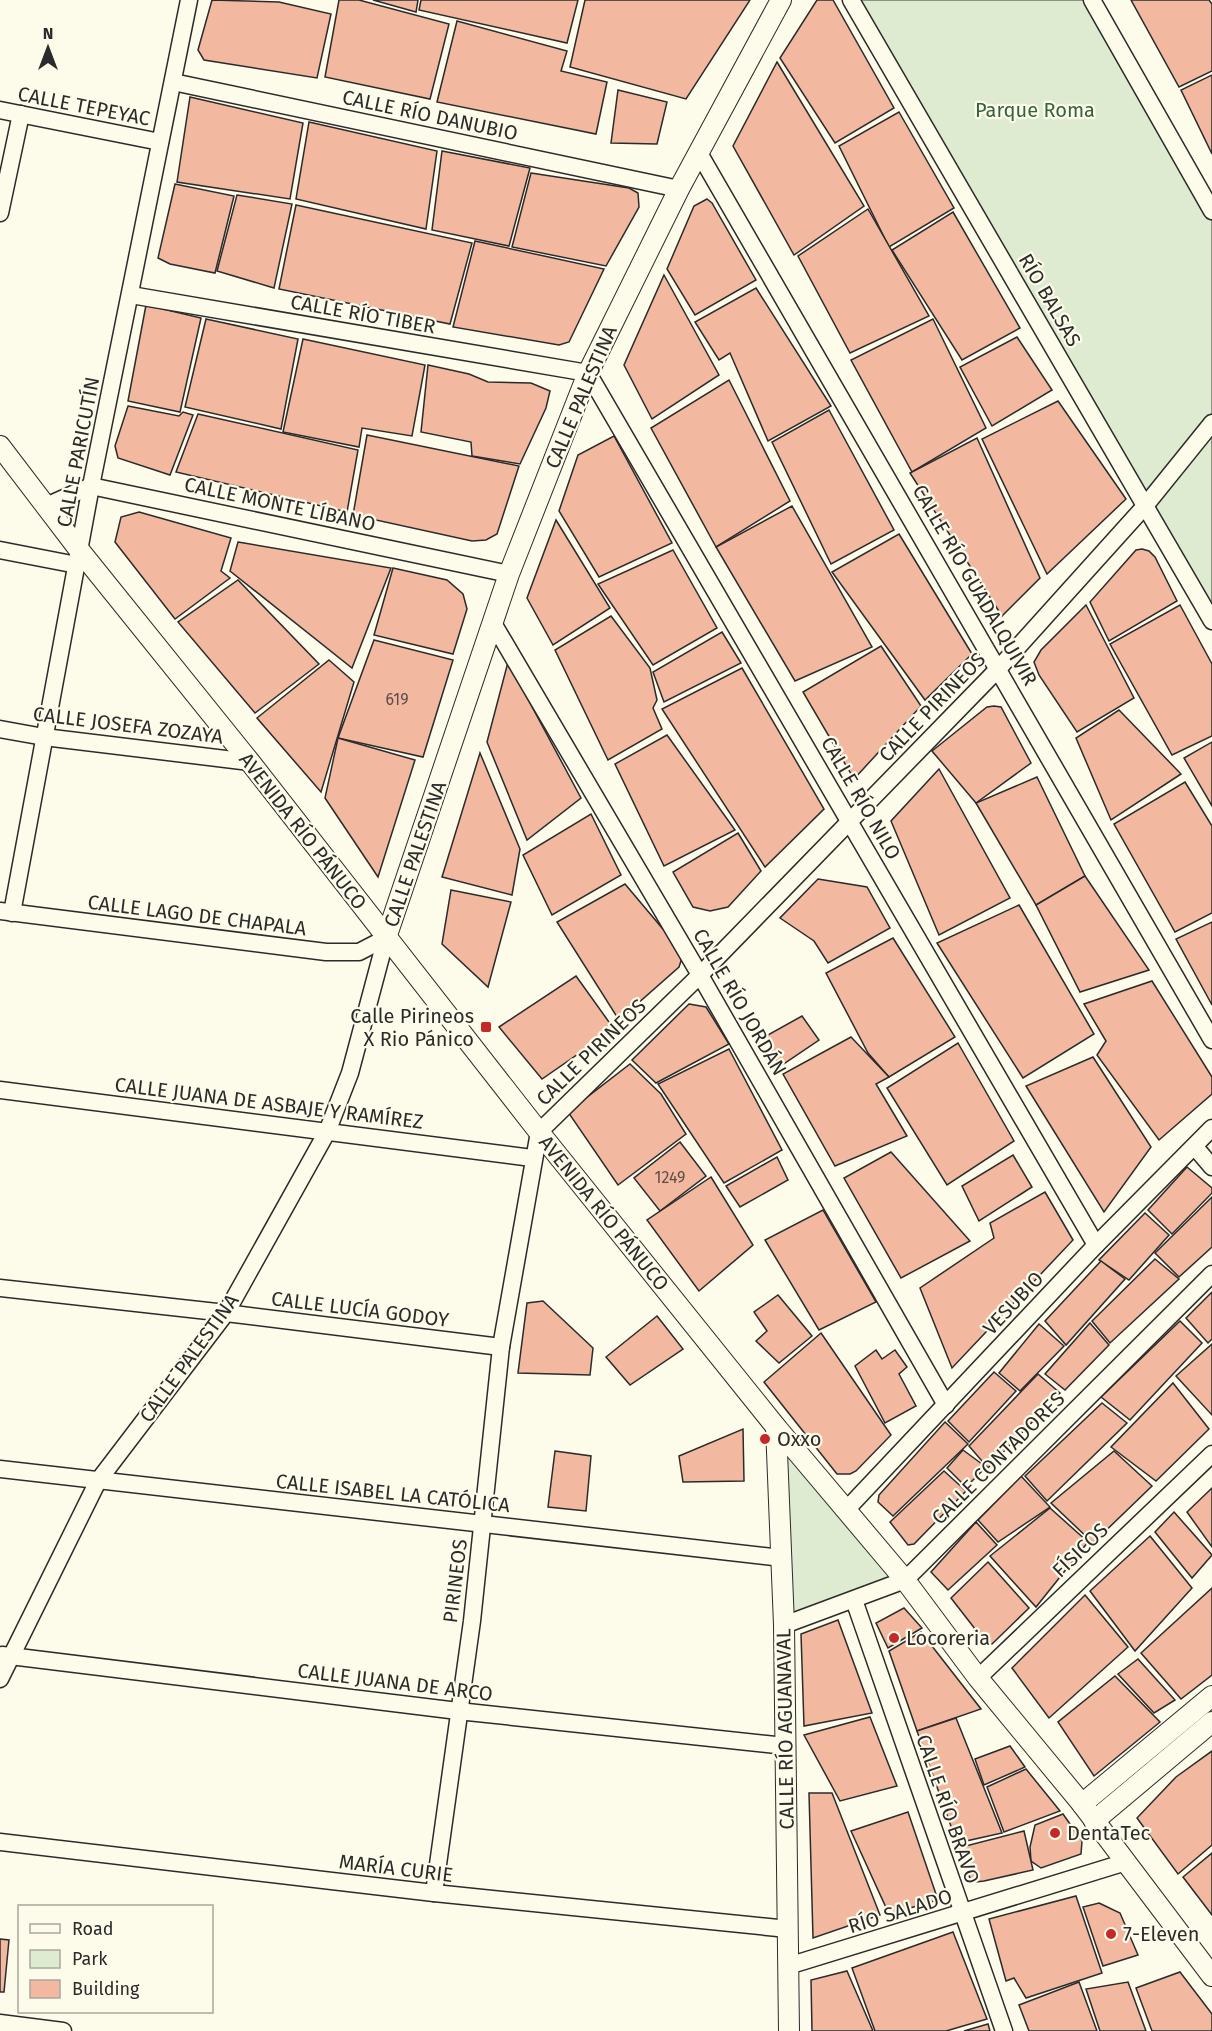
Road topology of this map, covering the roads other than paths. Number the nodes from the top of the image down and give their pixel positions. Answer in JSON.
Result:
{"nodes":[{"id":1,"x":189,"y":0,"type":"edge"},
{"id":2,"x":781,"y":0,"type":"edge"},
{"id":3,"x":851,"y":0,"type":"edge"},
{"id":4,"x":1092,"y":0,"type":"edge"},
{"id":5,"x":172,"y":82,"type":"junction"},
{"id":6,"x":0,"y":110,"type":"edge"},
{"id":7,"x":21,"y":114,"type":"junction"},
{"id":8,"x":160,"y":142,"type":"junction"},
{"id":9,"x":699,"y":153,"type":"junction"},
{"id":10,"x":679,"y":189,"type":"junction"},
{"id":11,"x":1212,"y":211,"type":"edge"},
{"id":12,"x":0,"y":213,"type":"edge"},
{"id":13,"x":131,"y":296,"type":"junction"},
{"id":14,"x":588,"y":373,"type":"junction"},
{"id":15,"x":1212,"y":423,"type":"edge"},
{"id":16,"x":0,"y":446,"type":"edge"},
{"id":17,"x":91,"y":486,"type":"junction"},
{"id":18,"x":46,"y":506,"type":"junction"},
{"id":19,"x":1145,"y":506,"type":"junction"},
{"id":20,"x":0,"y":550,"type":"edge"},
{"id":21,"x":78,"y":558,"type":"junction"},
{"id":22,"x":509,"y":574,"type":"junction"},
{"id":23,"x":1212,"y":621,"type":"edge"},
{"id":24,"x":493,"y":623,"type":"junction"},
{"id":25,"x":999,"y":668,"type":"junction"},
{"id":26,"x":0,"y":729,"type":"edge"},
{"id":27,"x":44,"y":737,"type":"junction"},
{"id":28,"x":250,"y":762,"type":"junction"},
{"id":29,"x":851,"y":822,"type":"junction"},
{"id":30,"x":6,"y":912,"type":"edge"},
{"id":31,"x":386,"y":938,"type":"junction"},
{"id":32,"x":700,"y":975,"type":"junction"},
{"id":33,"x":1212,"y":1040,"type":"edge"},
{"id":34,"x":0,"y":1090,"type":"edge"},
{"id":35,"x":1212,"y":1128,"type":"edge"},
{"id":36,"x":327,"y":1132,"type":"junction"},
{"id":37,"x":539,"y":1132,"type":"junction"},
{"id":38,"x":1195,"y":1147,"type":"junction"},
{"id":39,"x":532,"y":1158,"type":"junction"},
{"id":40,"x":1212,"y":1167,"type":"edge"},
{"id":41,"x":1096,"y":1245,"type":"junction"},
{"id":42,"x":1212,"y":1274,"type":"edge"},
{"id":43,"x":0,"y":1288,"type":"edge"},
{"id":44,"x":225,"y":1313,"type":"junction"},
{"id":45,"x":501,"y":1347,"type":"junction"},
{"id":46,"x":946,"y":1405,"type":"junction"},
{"id":47,"x":776,"y":1427,"type":"junction"},
{"id":48,"x":1212,"y":1454,"type":"edge"},
{"id":49,"x":0,"y":1470,"type":"edge"},
{"id":50,"x":98,"y":1481,"type":"junction"},
{"id":51,"x":847,"y":1509,"type":"junction"},
{"id":52,"x":484,"y":1525,"type":"junction"},
{"id":53,"x":782,"y":1558,"type":"junction"},
{"id":54,"x":905,"y":1580,"type":"junction"},
{"id":55,"x":854,"y":1600,"type":"junction"},
{"id":56,"x":784,"y":1625,"type":"junction"},
{"id":57,"x":6,"y":1655,"type":"edge"},
{"id":58,"x":978,"y":1678,"type":"junction"},
{"id":59,"x":0,"y":1679,"type":"edge"},
{"id":60,"x":1212,"y":1696,"type":"edge"},
{"id":61,"x":458,"y":1711,"type":"junction"},
{"id":62,"x":1212,"y":1722,"type":"edge"},
{"id":63,"x":785,"y":1746,"type":"junction"},
{"id":64,"x":1082,"y":1804,"type":"junction"},
{"id":65,"x":1094,"y":1821,"type":"junction"},
{"id":66,"x":0,"y":1842,"type":"edge"},
{"id":67,"x":1126,"y":1862,"type":"junction"},
{"id":68,"x":434,"y":1893,"type":"junction"},
{"id":69,"x":962,"y":1914,"type":"junction"},
{"id":70,"x":788,"y":1929,"type":"junction"},
{"id":71,"x":788,"y":1966,"type":"junction"},
{"id":72,"x":1212,"y":1976,"type":"edge"},
{"id":73,"x":0,"y":2023,"type":"edge"},
{"id":74,"x":63,"y":2031,"type":"edge"},
{"id":75,"x":789,"y":2031,"type":"edge"},
{"id":76,"x":1004,"y":2031,"type":"edge"}],
"edges":[{"from":1,"to":5,"type":"street","name":"CALLE PARICUTÍN"},
{"from":2,"to":9,"type":"street","name":"CALLE PALESTINA"},
{"from":3,"to":19,"type":"street","name":"RÍO BALSAS"},
{"from":4,"to":11,"type":"street"},
{"from":5,"to":8,"type":"street","name":"CALLE PARICUTÍN"},
{"from":5,"to":10,"type":"street","name":"CALLE RÍO DANUBIO"},
{"from":6,"to":7,"type":"street","name":"CALLE TEPEYAC"},
{"from":7,"to":8,"type":"street","name":"CALLE TEPEYAC"},
{"from":7,"to":12,"type":"street"},
{"from":8,"to":13,"type":"street","name":"CALLE PARICUTÍN"},
{"from":9,"to":10,"type":"street","name":"CALLE PALESTINA"},
{"from":9,"to":25,"type":"street","name":"CALLE RÍO GUADALQUIVIR"},
{"from":10,"to":14,"type":"street","name":"CALLE PALESTINA"},
{"from":13,"to":14,"type":"street","name":"CALLE RÍO TIBER"},
{"from":13,"to":17,"type":"street","name":"CALLE PARICUTÍN"},
{"from":14,"to":22,"type":"street","name":"CALLE PALESTINA"},
{"from":14,"to":29,"type":"street","name":"CALLE RÍO NILO"},
{"from":15,"to":19,"type":"street","name":"CALLE PIRINEOS"},
{"from":16,"to":18,"type":"street","name":"AVENIDA RÍO PÁNUCO"},
{"from":17,"to":18,"type":"street"},
{"from":17,"to":21,"type":"street","name":"CALLE PARICUTÍN"},
{"from":17,"to":22,"type":"street","name":"CALLE MONTE LÍBANO"},
{"from":18,"to":21,"type":"street","name":"AVENIDA RÍO PÁNUCO"},
{"from":19,"to":23,"type":"street","name":"RÍO BALSAS"},
{"from":19,"to":25,"type":"street","name":"CALLE PIRINEOS"},
{"from":20,"to":21,"type":"street"},
{"from":21,"to":27,"type":"street","name":"CALLE PARICUTÍN"},
{"from":21,"to":28,"type":"street","name":"AVENIDA RÍO PÁNUCO"},
{"from":22,"to":24,"type":"street","name":"CALLE PALESTINA"},
{"from":24,"to":31,"type":"street","name":"CALLE PALESTINA"},
{"from":24,"to":32,"type":"street","name":"CALLE RÍO JORDÁN"},
{"from":25,"to":29,"type":"street","name":"CALLE PIRINEOS"},
{"from":25,"to":33,"type":"street","name":"CALLE RÍO GUADALQUIVIR"},
{"from":26,"to":27,"type":"street","name":"CALLE JOSEFA ZOZAYA"},
{"from":27,"to":28,"type":"street","name":"CALLE JOSEFA ZOZAYA"},
{"from":27,"to":30,"type":"street","name":"CALLE PARICUTÍN"},
{"from":28,"to":31,"type":"street","name":"AVENIDA RÍO PÁNUCO"},
{"from":29,"to":32,"type":"street","name":"CALLE PIRINEOS"},
{"from":29,"to":41,"type":"street","name":"CALLE RÍO NILO"},
{"from":30,"to":31,"type":"street","name":"CALLE LAGO DE CHAPALA"},
{"from":31,"to":36,"type":"street","name":"CALLE PALESTINA"},
{"from":31,"to":37,"type":"street","name":"AVENIDA RÍO PÁNUCO"},
{"from":32,"to":37,"type":"street","name":"CALLE PIRINEOS"},
{"from":32,"to":46,"type":"street","name":"CALLE RÍO JORDÁN"},
{"from":34,"to":36,"type":"street","name":"CALLE JUANA DE ASBAJE Y RAMÍREZ"},
{"from":35,"to":38,"type":"street","name":"VESUBIO"},
{"from":36,"to":39,"type":"street","name":"CALLE JUANA DE ASBAJE Y RAMÍREZ"},
{"from":36,"to":44,"type":"street","name":"CALLE PALESTINA"},
{"from":37,"to":39,"type":"street","name":"PIRINEOS"},
{"from":37,"to":47,"type":"street","name":"AVENIDA RÍO PÁNUCO"},
{"from":38,"to":40,"type":"street"},
{"from":38,"to":41,"type":"street","name":"VESUBIO"},
{"from":39,"to":45,"type":"street","name":"PIRINEOS"},
{"from":41,"to":46,"type":"street","name":"VESUBIO"},
{"from":42,"to":54,"type":"street","name":"CALLE CONTADORES"},
{"from":43,"to":44,"type":"street","name":"CALLE LUCÍA GODOY"},
{"from":44,"to":45,"type":"street","name":"CALLE LUCÍA GODOY"},
{"from":44,"to":50,"type":"street","name":"CALLE PALESTINA"},
{"from":45,"to":52,"type":"street","name":"PIRINEOS"},
{"from":46,"to":51,"type":"street","name":"VESUBIO"},
{"from":47,"to":51,"type":"street","name":"AVENIDA RÍO PÁNUCO"},
{"from":47,"to":53,"type":"street","name":"CALLE RÍO AGUANAVAL"},
{"from":48,"to":58,"type":"street","name":"FÍSICOS"},
{"from":49,"to":50,"type":"street","name":"CALLE ISABEL LA CATÓLICA"},
{"from":50,"to":52,"type":"street","name":"CALLE ISABEL LA CATÓLICA"},
{"from":50,"to":57,"type":"street","name":"CALLE PALESTINA"},
{"from":51,"to":54,"type":"street","name":"AVENIDA RÍO PÁNUCO"},
{"from":52,"to":53,"type":"street","name":"CALLE ISABEL LA CATÓLICA"},
{"from":52,"to":61,"type":"street","name":"PIRINEOS"},
{"from":53,"to":56,"type":"street","name":"CALLE RÍO AGUANAVAL"},
{"from":54,"to":55,"type":"street","name":"CALLE CONTADORES"},
{"from":54,"to":58,"type":"street","name":"AVENIDA RÍO PÁNUCO"},
{"from":55,"to":56,"type":"street","name":"CALLE CONTADORES"},
{"from":55,"to":69,"type":"street","name":"CALLE RÍO BRAVO"},
{"from":56,"to":63,"type":"street","name":"CALLE RÍO AGUANAVAL"},
{"from":57,"to":59,"type":"street","name":"CALLE PALESTINA"},
{"from":57,"to":61,"type":"street","name":"CALLE JUANA DE ARCO"},
{"from":58,"to":64,"type":"street","name":"AVENIDA RÍO PÁNUCO"},
{"from":60,"to":64,"type":"street"},
{"from":61,"to":63,"type":"street","name":"CALLE JUANA DE ARCO"},
{"from":61,"to":68,"type":"street","name":"PIRINEOS"},
{"from":62,"to":65,"type":"street"},
{"from":63,"to":70,"type":"street","name":"CALLE RÍO AGUANAVAL"},
{"from":64,"to":65,"type":"street","name":"AVENIDA RÍO PÁNUCO"},
{"from":65,"to":67,"type":"street","name":"AVENIDA RÍO PÁNUCO"},
{"from":66,"to":68,"type":"street","name":"MARÍA CURIE"},
{"from":67,"to":69,"type":"street","name":"RÍO SALADO"},
{"from":67,"to":72,"type":"street","name":"AVENIDA RÍO PÁNUCO"},
{"from":68,"to":70,"type":"street","name":"MARÍA CURIE"},
{"from":69,"to":71,"type":"street","name":"RÍO SALADO"},
{"from":69,"to":76,"type":"street","name":"CALLE RÍO BRAVO"},
{"from":70,"to":71,"type":"street","name":"CALLE RÍO AGUANAVAL"},
{"from":71,"to":75,"type":"street","name":"CALLE RÍO AGUANAVAL"},
{"from":73,"to":74,"type":"street"}]}
